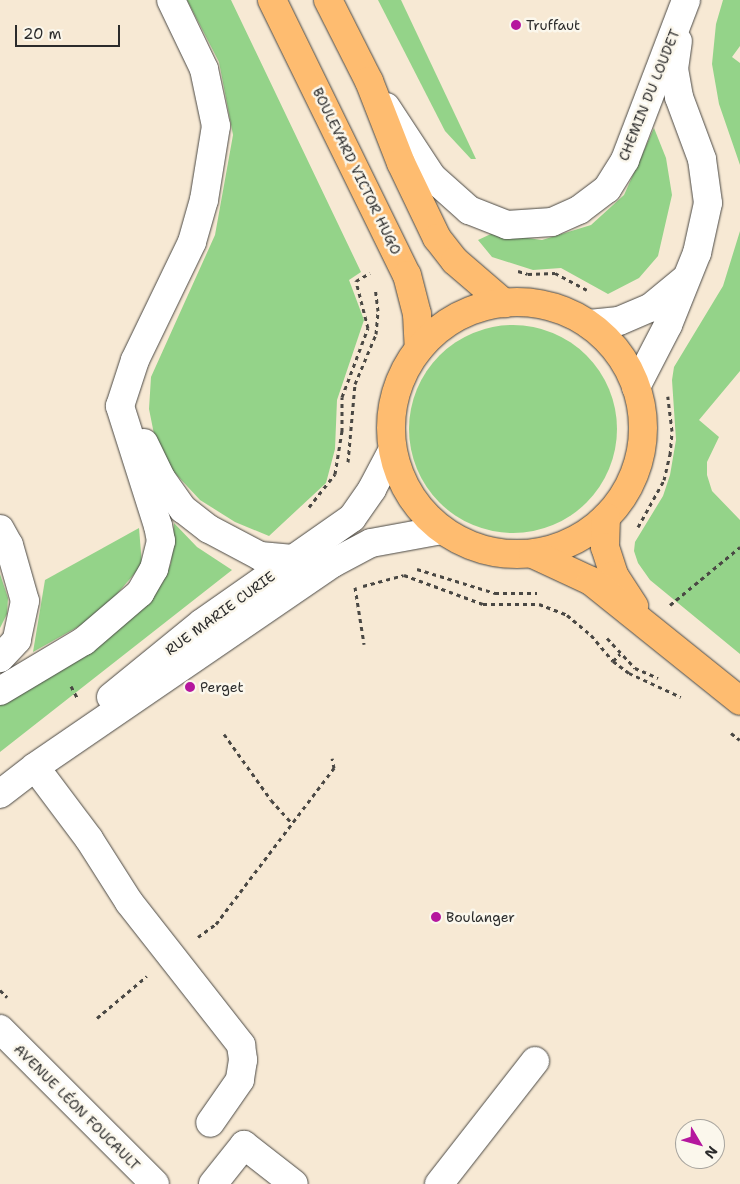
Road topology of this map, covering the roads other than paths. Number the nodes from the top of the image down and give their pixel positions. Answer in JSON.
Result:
{"nodes":[{"id":1,"x":171,"y":0,"type":"edge"},
{"id":2,"x":272,"y":0,"type":"edge"},
{"id":3,"x":328,"y":0,"type":"edge"},
{"id":4,"x":684,"y":6,"type":"edge"},
{"id":5,"x":369,"y":81,"type":"junction"},
{"id":6,"x":686,"y":279,"type":"junction"},
{"id":7,"x":504,"y":303,"type":"junction"},
{"id":8,"x":589,"y":324,"type":"junction"},
{"id":9,"x":419,"y":349,"type":"junction"},
{"id":10,"x":135,"y":360,"type":"junction"},
{"id":11,"x":636,"y":387,"type":"junction"},
{"id":12,"x":392,"y":451,"type":"junction"},
{"id":13,"x":606,"y":517,"type":"junction"},
{"id":14,"x":0,"y":529,"type":"edge"},
{"id":15,"x":442,"y":530,"type":"junction"},
{"id":16,"x":533,"y":554,"type":"junction"},
{"id":17,"x":293,"y":559,"type":"junction"},
{"id":18,"x":656,"y":619,"type":"junction"},
{"id":19,"x":0,"y":658,"type":"edge"},
{"id":20,"x":0,"y":691,"type":"edge"},
{"id":21,"x":740,"y":701,"type":"edge"},
{"id":22,"x":34,"y":767,"type":"junction"},
{"id":23,"x":0,"y":794,"type":"edge"},
{"id":24,"x":0,"y":1029,"type":"edge"},
{"id":25,"x":535,"y":1061,"type":"dead end"},
{"id":26,"x":210,"y":1123,"type":"dead end"},
{"id":27,"x":155,"y":1184,"type":"edge"},
{"id":28,"x":213,"y":1184,"type":"edge"},
{"id":29,"x":294,"y":1184,"type":"edge"},
{"id":30,"x":439,"y":1184,"type":"edge"}],
"edges":[{"from":1,"to":10,"type":"street"},
{"from":2,"to":9,"type":"main road","name":"BOULEVARD VICTOR HUGO"},
{"from":3,"to":5,"type":"main road"},
{"from":4,"to":5,"type":"street","name":"CHEMIN DU LOUDET"},
{"from":4,"to":6,"type":"street","name":"CHEMIN DU LOUDET"},
{"from":5,"to":7,"type":"main road"},
{"from":6,"to":8,"type":"street","name":"CHEMIN DU LOUDET"},
{"from":6,"to":11,"type":"street","name":"CHEMIN DU LOUDET"},
{"from":7,"to":8,"type":"main road"},
{"from":7,"to":9,"type":"main road"},
{"from":8,"to":11,"type":"main road"},
{"from":9,"to":12,"type":"main road"},
{"from":10,"to":17,"type":"street"},
{"from":10,"to":20,"type":"street"},
{"from":11,"to":13,"type":"main road"},
{"from":12,"to":15,"type":"main road"},
{"from":12,"to":17,"type":"street","name":"RUE MARIE CURIE"},
{"from":13,"to":16,"type":"main road"},
{"from":13,"to":18,"type":"main road"},
{"from":14,"to":19,"type":"street"},
{"from":15,"to":16,"type":"main road"},
{"from":15,"to":22,"type":"street","name":"RUE MARIE CURIE"},
{"from":16,"to":18,"type":"main road"},
{"from":17,"to":22,"type":"street","name":"RUE MARIE CURIE"},
{"from":18,"to":21,"type":"main road"},
{"from":22,"to":23,"type":"street","name":"RUE MARIE CURIE"},
{"from":22,"to":26,"type":"street"},
{"from":24,"to":27,"type":"street","name":"AVENUE LÉON FOUCAULT"},
{"from":25,"to":30,"type":"street"},
{"from":28,"to":29,"type":"street"}]}
